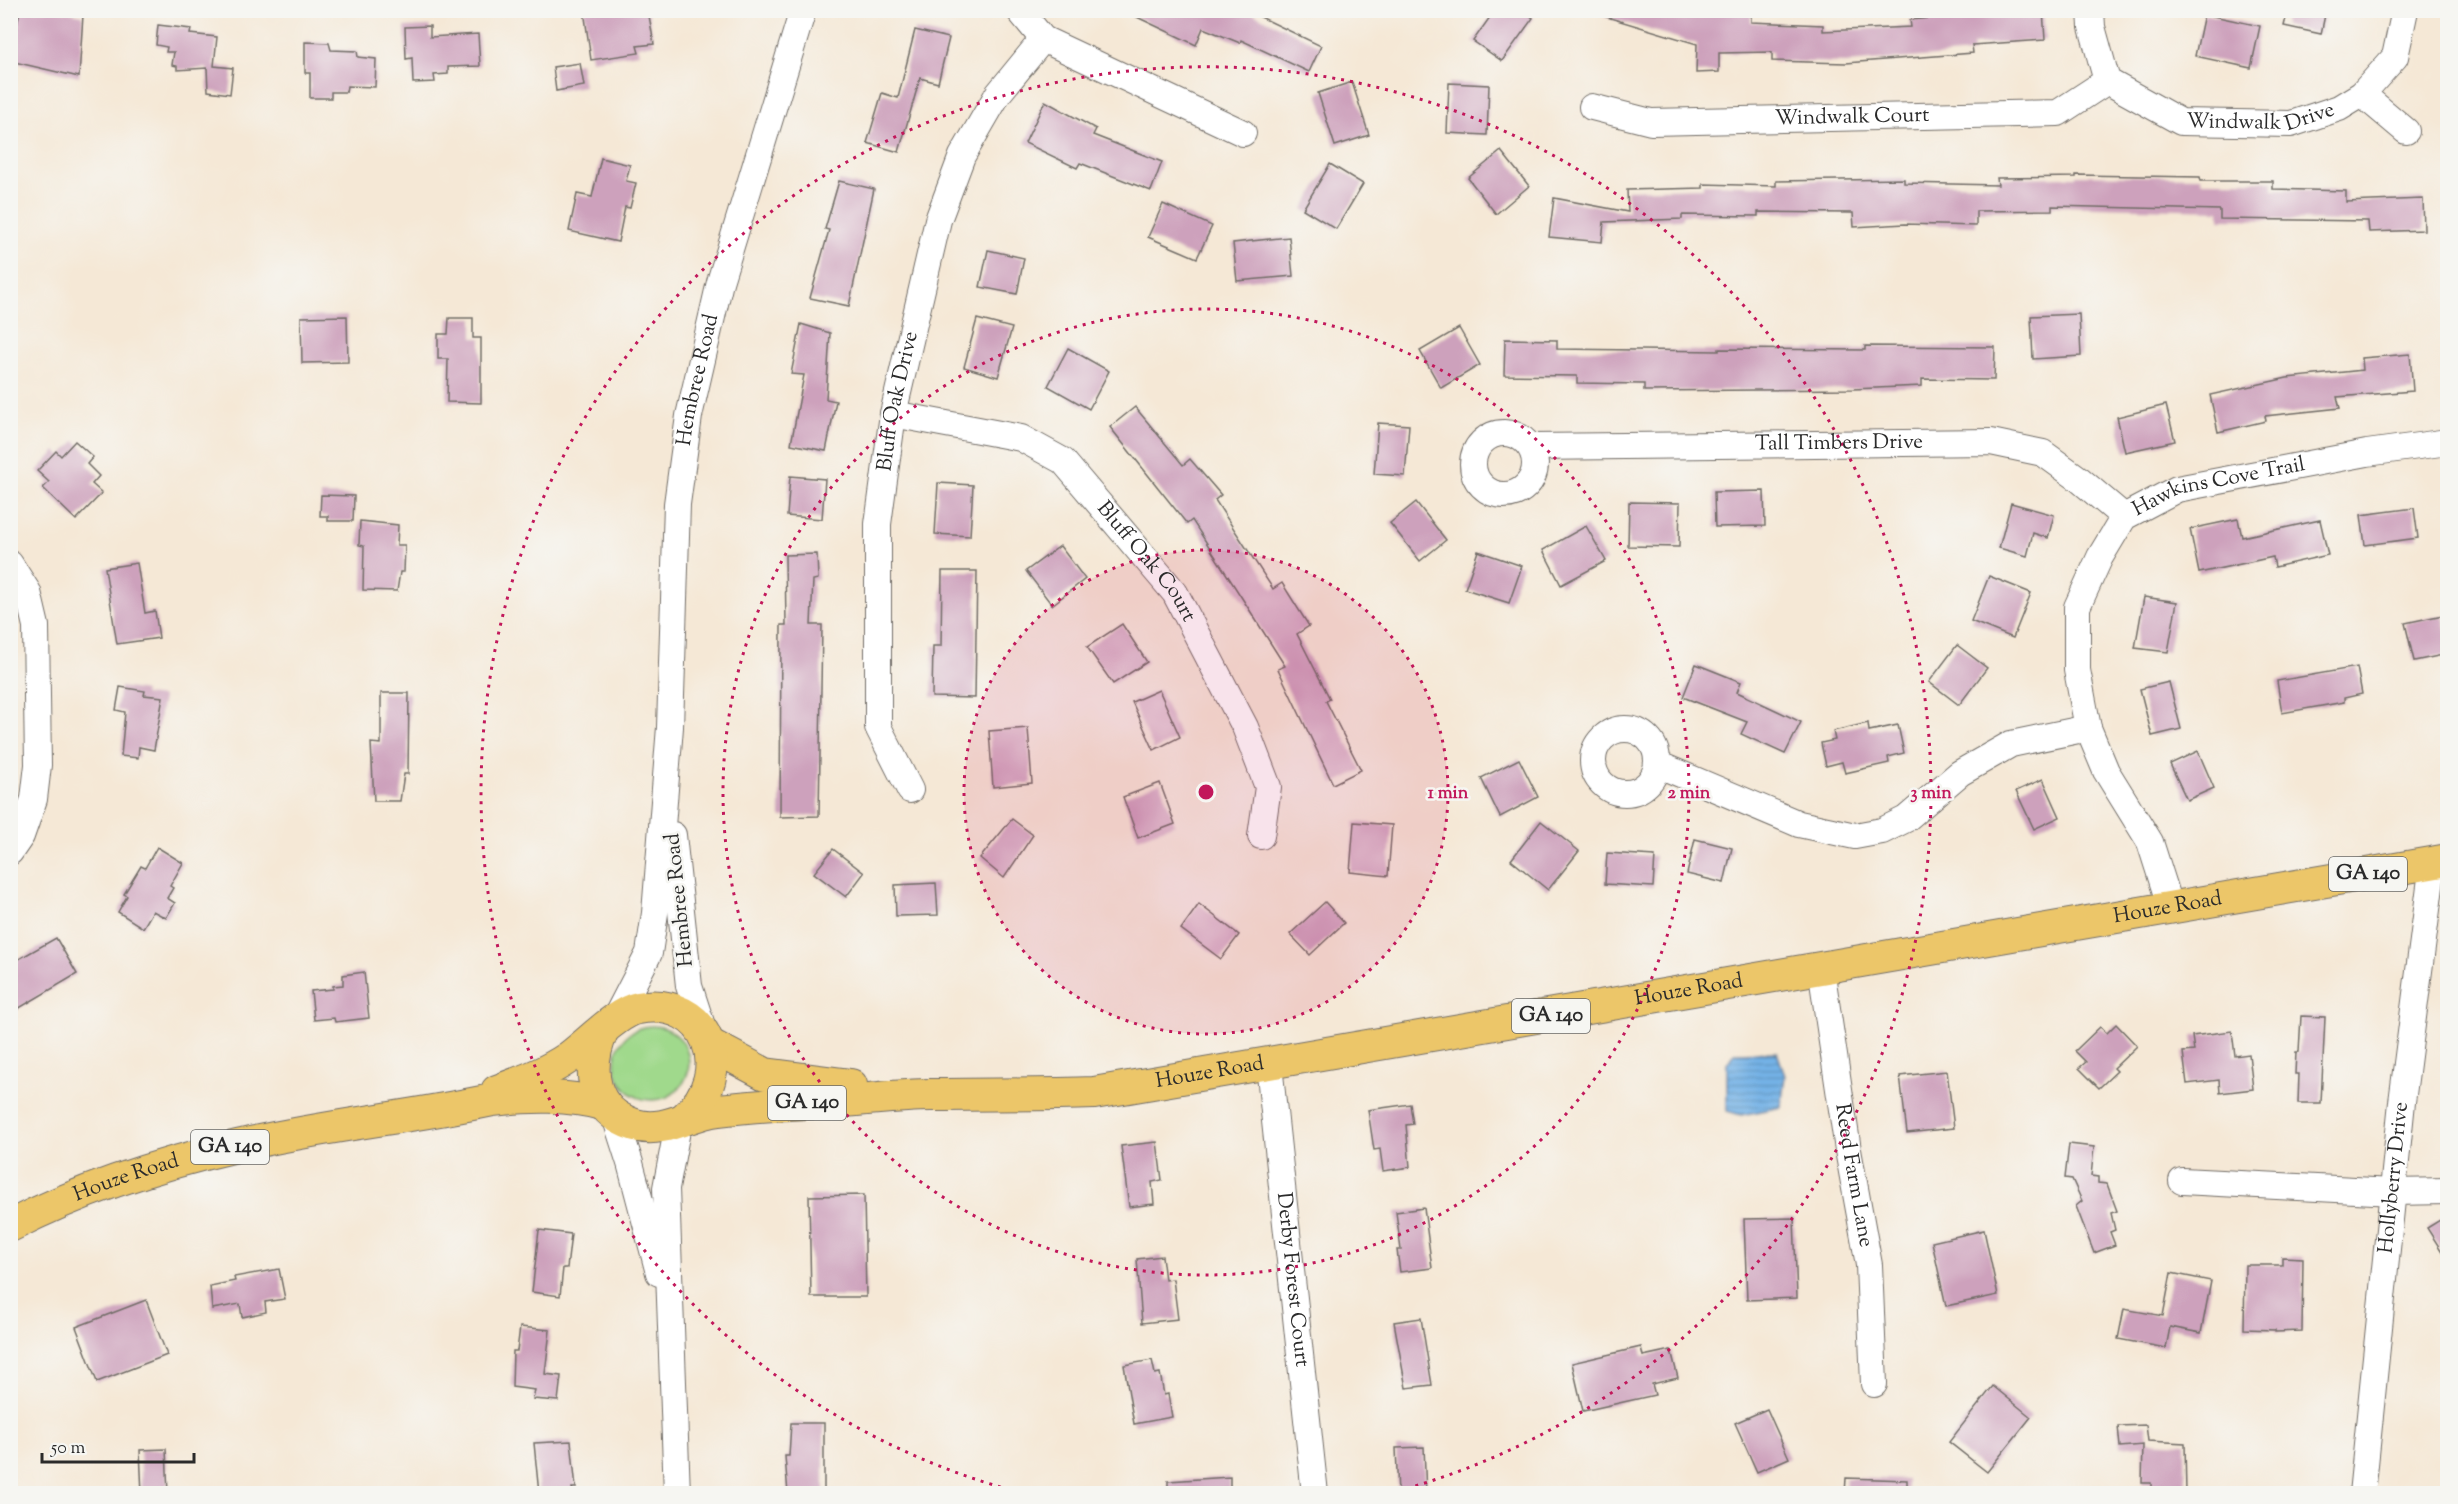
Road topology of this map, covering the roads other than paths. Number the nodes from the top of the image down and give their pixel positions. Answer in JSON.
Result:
{"nodes":[{"id":1,"x":803,"y":10,"type":"edge"},
{"id":2,"x":1019,"y":10,"type":"edge"},
{"id":3,"x":2091,"y":10,"type":"edge"},
{"id":4,"x":2405,"y":10,"type":"edge"},
{"id":5,"x":1043,"y":39,"type":"junction"},
{"id":6,"x":2107,"y":81,"type":"junction"},
{"id":7,"x":2362,"y":94,"type":"junction"},
{"id":8,"x":1592,"y":107,"type":"dead end"},
{"id":9,"x":2406,"y":131,"type":"dead end"},
{"id":10,"x":1243,"y":133,"type":"dead end"},
{"id":11,"x":893,"y":414,"type":"junction"},
{"id":12,"x":2448,"y":442,"type":"edge"},
{"id":13,"x":1531,"y":447,"type":"dead end"},
{"id":14,"x":2124,"y":517,"type":"junction"},
{"id":15,"x":10,"y":564,"type":"edge"},
{"id":16,"x":2088,"y":728,"type":"junction"},
{"id":17,"x":667,"y":763,"type":"junction"},
{"id":18,"x":1657,"y":764,"type":"dead end"},
{"id":19,"x":910,"y":790,"type":"dead end"},
{"id":20,"x":1261,"y":836,"type":"dead end"},
{"id":21,"x":10,"y":852,"type":"edge"},
{"id":22,"x":2440,"y":862,"type":"edge"},
{"id":23,"x":2171,"y":908,"type":"junction"},
{"id":24,"x":1821,"y":968,"type":"junction"},
{"id":25,"x":609,"y":1025,"type":"junction"},
{"id":26,"x":707,"y":1040,"type":"junction"},
{"id":27,"x":1269,"y":1065,"type":"junction"},
{"id":28,"x":929,"y":1095,"type":"junction"},
{"id":29,"x":460,"y":1107,"type":"junction"},
{"id":30,"x":609,"y":1109,"type":"junction"},
{"id":31,"x":682,"y":1119,"type":"junction"},
{"id":32,"x":2182,"y":1181,"type":"dead end"},
{"id":33,"x":2448,"y":1191,"type":"edge"},
{"id":34,"x":2393,"y":1192,"type":"junction"},
{"id":35,"x":10,"y":1226,"type":"edge"},
{"id":36,"x":669,"y":1314,"type":"junction"},
{"id":37,"x":1874,"y":1384,"type":"dead end"},
{"id":38,"x":677,"y":1494,"type":"edge"},
{"id":39,"x":1315,"y":1494,"type":"edge"},
{"id":40,"x":2362,"y":1494,"type":"edge"}],
"edges":[{"from":1,"to":17,"type":"street","name":"Hembree Road"},
{"from":2,"to":5,"type":"street"},
{"from":3,"to":6,"type":"street"},
{"from":4,"to":7,"type":"street","name":"Windwalk Drive"},
{"from":5,"to":10,"type":"street"},
{"from":5,"to":11,"type":"street","name":"Bluff Oak Drive"},
{"from":6,"to":7,"type":"street","name":"Windwalk Drive"},
{"from":6,"to":8,"type":"street","name":"Windwalk Court"},
{"from":7,"to":9,"type":"street"},
{"from":11,"to":19,"type":"street","name":"Bluff Oak Drive"},
{"from":11,"to":20,"type":"street","name":"Bluff Oak Court"},
{"from":12,"to":14,"type":"street","name":"Hawkins Cove Trail"},
{"from":13,"to":14,"type":"street","name":"Tall Timbers Drive"},
{"from":14,"to":16,"type":"street","name":"Hawkins Cove Trail"},
{"from":15,"to":21,"type":"street"},
{"from":16,"to":18,"type":"street"},
{"from":16,"to":23,"type":"street","name":"Hawkins Cove Trail"},
{"from":17,"to":25,"type":"street","name":"Hembree Road"},
{"from":17,"to":26,"type":"street","name":"Hembree Road"},
{"from":22,"to":23,"type":"main road","name":"Houze Road","number":"GA 140"},
{"from":22,"to":34,"type":"street","name":"Hollyberry Drive"},
{"from":23,"to":24,"type":"main road","name":"Houze Road","number":"GA 140"},
{"from":24,"to":27,"type":"main road","name":"Houze Road","number":"GA 140"},
{"from":24,"to":37,"type":"street","name":"Reed Farm Lane"},
{"from":25,"to":26,"type":"main road","name":"Houze Road","number":"GA 140"},
{"from":25,"to":29,"type":"main road","name":"Houze Road","number":"GA 140"},
{"from":25,"to":30,"type":"main road"},
{"from":26,"to":28,"type":"main road","name":"Houze Road","number":"GA 140"},
{"from":26,"to":31,"type":"main road"},
{"from":27,"to":28,"type":"main road","name":"Houze Road","number":"GA 140"},
{"from":27,"to":39,"type":"street","name":"Derby Forest Court"},
{"from":28,"to":31,"type":"main road","name":"Houze Road","number":"GA 140"},
{"from":29,"to":30,"type":"main road","name":"Houze Road","number":"GA 140"},
{"from":29,"to":35,"type":"main road","name":"Houze Road","number":"GA 140"},
{"from":30,"to":31,"type":"main road","name":"Houze Road","number":"GA 140"},
{"from":30,"to":36,"type":"street"},
{"from":31,"to":36,"type":"street"},
{"from":32,"to":34,"type":"street"},
{"from":33,"to":34,"type":"street"},
{"from":34,"to":40,"type":"street","name":"Hollyberry Drive"},
{"from":36,"to":38,"type":"street"}]}
